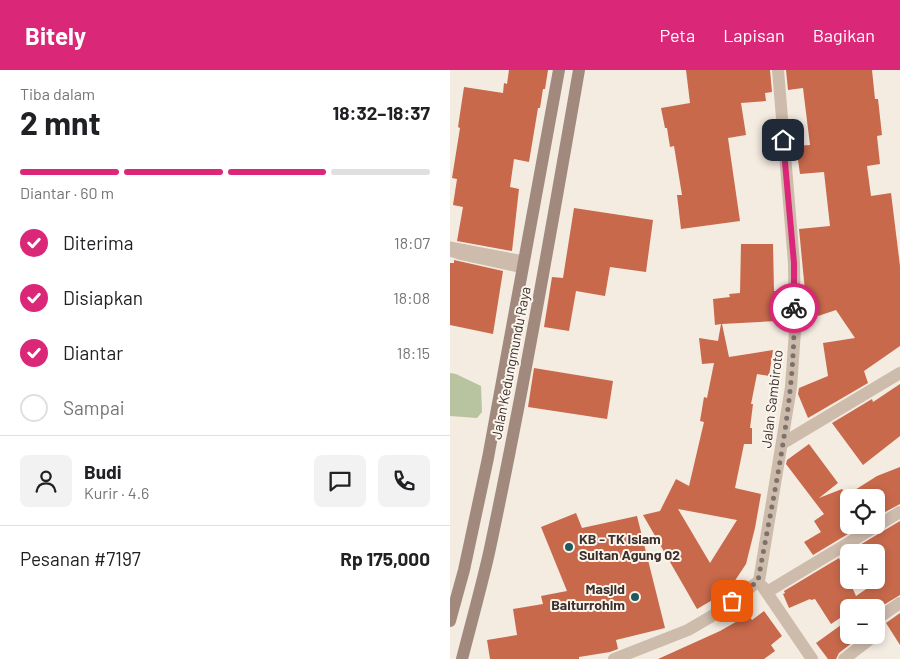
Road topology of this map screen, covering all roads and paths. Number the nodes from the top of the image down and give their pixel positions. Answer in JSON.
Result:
{"nodes":[{"id":1,"x":559,"y":70,"type":"edge"},
{"id":2,"x":579,"y":70,"type":"edge"},
{"id":3,"x":778,"y":70,"type":"edge"},
{"id":4,"x":450,"y":246,"type":"edge"},
{"id":5,"x":450,"y":252,"type":"edge"},
{"id":6,"x":523,"y":265,"type":"junction"},
{"id":7,"x":900,"y":373,"type":"edge"},
{"id":8,"x":782,"y":443,"type":"junction"},
{"id":9,"x":900,"y":512,"type":"edge"},
{"id":10,"x":758,"y":581,"type":"junction"},
{"id":11,"x":767,"y":592,"type":"junction"},
{"id":12,"x":900,"y":603,"type":"edge"},
{"id":13,"x":885,"y":613,"type":"edge"},
{"id":14,"x":450,"y":621,"type":"edge"},
{"id":15,"x":864,"y":644,"type":"edge"},
{"id":16,"x":462,"y":659,"type":"edge"},
{"id":17,"x":614,"y":659,"type":"edge"},
{"id":18,"x":812,"y":659,"type":"edge"},
{"id":19,"x":844,"y":659,"type":"edge"}],
"edges":[{"from":1,"to":6,"type":"main road","name":"Jalan Kedungmundu Raya"},
{"from":2,"to":16,"type":"main road","name":"Jalan Kedungmundu Raya"},
{"from":3,"to":8,"type":"street","name":"Jalan Sambiroto"},
{"from":4,"to":6,"type":"lane"},
{"from":5,"to":6,"type":"lane"},
{"from":6,"to":14,"type":"main road","name":"Jalan Kedungmundu Raya"},
{"from":7,"to":8,"type":"street"},
{"from":8,"to":10,"type":"street","name":"Jalan Sambiroto"},
{"from":9,"to":11,"type":"street"},
{"from":10,"to":11,"type":"street"},
{"from":10,"to":17,"type":"street"},
{"from":11,"to":18,"type":"street"},
{"from":12,"to":13,"type":"street"},
{"from":15,"to":19,"type":"street"}]}
